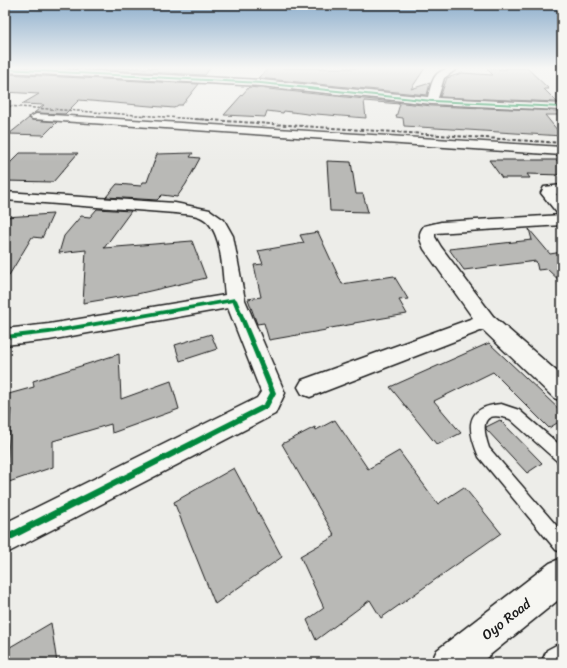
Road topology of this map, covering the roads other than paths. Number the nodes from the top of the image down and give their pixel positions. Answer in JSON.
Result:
{"nodes":[{"id":1,"x":415,"y":99,"type":"edge"},
{"id":2,"x":432,"y":101,"type":"joint"},
{"id":3,"x":562,"y":107,"type":"edge"},
{"id":4,"x":36,"y":117,"type":"dead end"},
{"id":5,"x":562,"y":151,"type":"edge"},
{"id":6,"x":562,"y":189,"type":"edge"},
{"id":7,"x":5,"y":196,"type":"edge"},
{"id":8,"x":562,"y":210,"type":"edge"},
{"id":9,"x":562,"y":220,"type":"edge"},
{"id":10,"x":235,"y":300,"type":"junction"},
{"id":11,"x":486,"y":321,"type":"junction"},
{"id":12,"x":5,"y":337,"type":"edge"},
{"id":13,"x":310,"y":387,"type":"dead end"},
{"id":14,"x":562,"y":391,"type":"edge"},
{"id":15,"x":562,"y":456,"type":"edge"},
{"id":16,"x":5,"y":539,"type":"edge"},
{"id":17,"x":562,"y":544,"type":"edge"},
{"id":18,"x":562,"y":575,"type":"edge"},
{"id":19,"x":450,"y":663,"type":"edge"}],
"edges":[{"from":1,"to":2,"type":"street"},
{"from":2,"to":3,"type":"street"},
{"from":4,"to":5,"type":"street"},
{"from":6,"to":8,"type":"street"},
{"from":7,"to":10,"type":"street"},
{"from":9,"to":11,"type":"street"},
{"from":10,"to":12,"type":"street"},
{"from":10,"to":16,"type":"street"},
{"from":11,"to":13,"type":"street"},
{"from":11,"to":14,"type":"street"},
{"from":15,"to":17,"type":"lane"},
{"from":18,"to":19,"type":"main road","name":"Oyo Road"}]}
